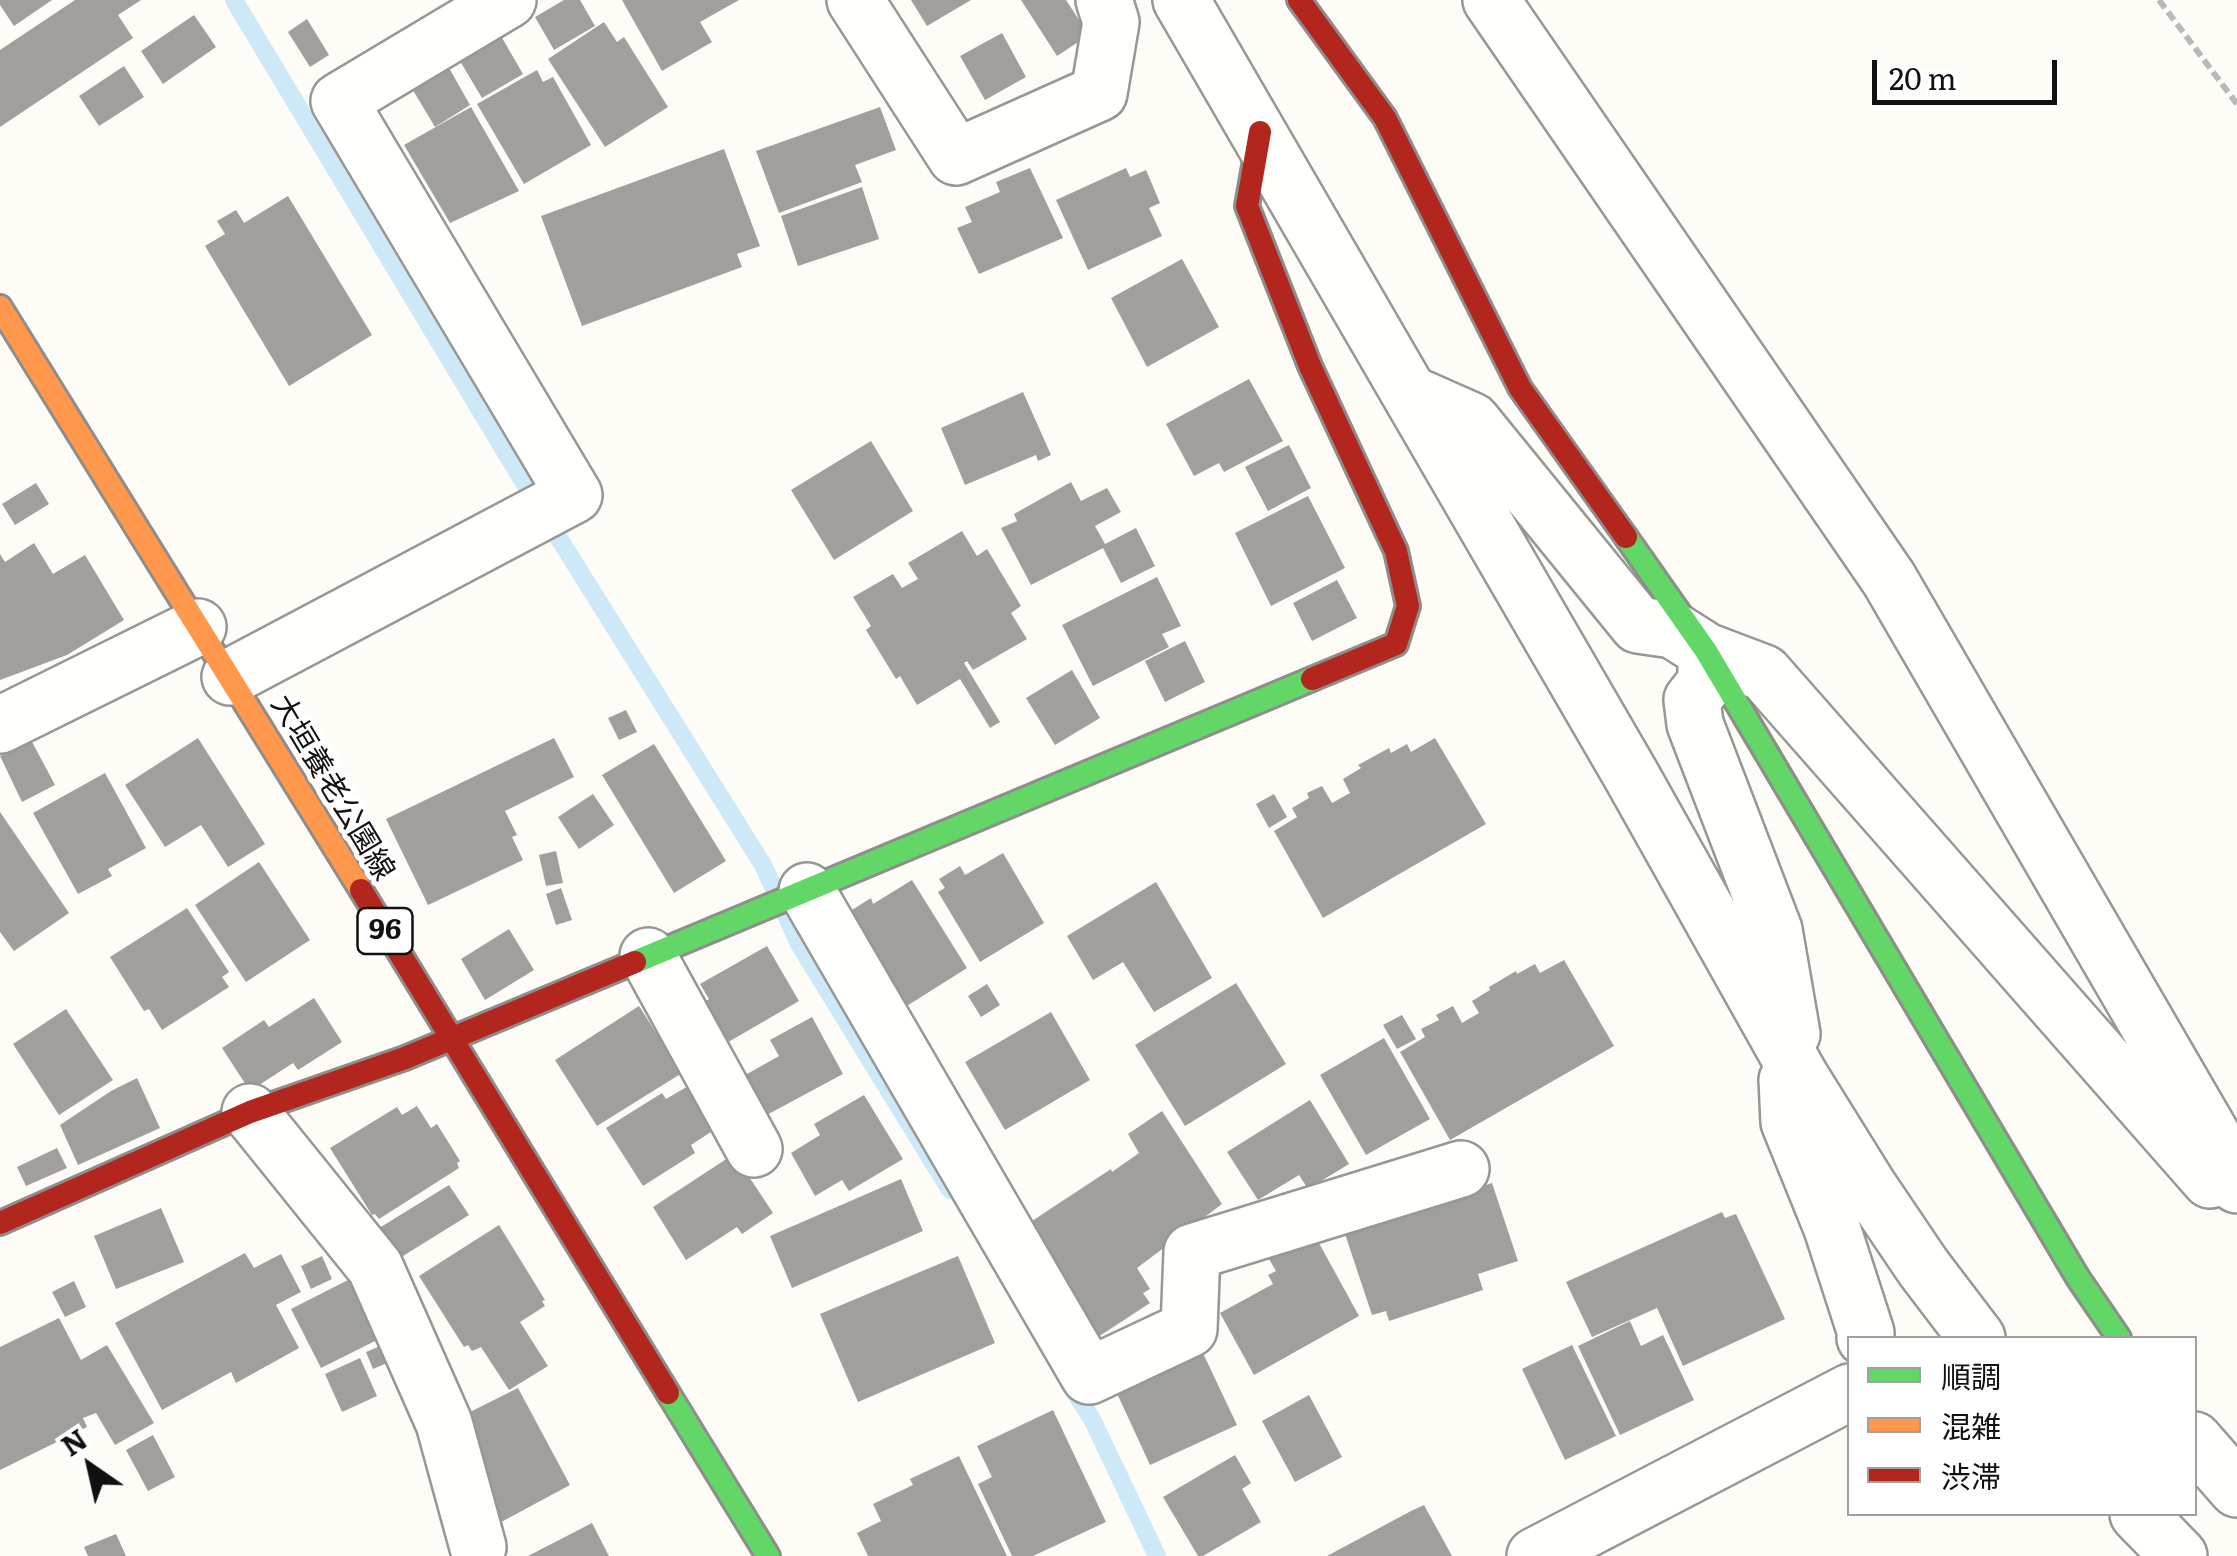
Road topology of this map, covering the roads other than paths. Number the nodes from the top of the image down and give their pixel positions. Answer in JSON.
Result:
{"nodes":[{"id":1,"x":508,"y":0,"type":"edge"},
{"id":2,"x":855,"y":0,"type":"edge"},
{"id":3,"x":1104,"y":0,"type":"edge"},
{"id":4,"x":1181,"y":0,"type":"edge"},
{"id":5,"x":1300,"y":0,"type":"edge"},
{"id":6,"x":1491,"y":0,"type":"edge"},
{"id":7,"x":1260,"y":132,"type":"junction"},
{"id":8,"x":0,"y":307,"type":"edge"},
{"id":9,"x":1411,"y":394,"type":"junction"},
{"id":10,"x":198,"y":627,"type":"junction"},
{"id":11,"x":1706,"y":651,"type":"junction"},
{"id":12,"x":230,"y":677,"type":"junction"},
{"id":13,"x":0,"y":725,"type":"edge"},
{"id":14,"x":807,"y":891,"type":"junction"},
{"id":15,"x":648,"y":956,"type":"junction"},
{"id":16,"x":450,"y":1038,"type":"junction"},
{"id":17,"x":1793,"y":1065,"type":"junction"},
{"id":18,"x":250,"y":1112,"type":"junction"},
{"id":19,"x":754,"y":1149,"type":"dead end"},
{"id":20,"x":1461,"y":1168,"type":"dead end"},
{"id":21,"x":2237,"y":1185,"type":"edge"},
{"id":22,"x":2237,"y":1210,"type":"edge"},
{"id":23,"x":0,"y":1223,"type":"edge"},
{"id":24,"x":1866,"y":1336,"type":"edge"},
{"id":25,"x":1975,"y":1336,"type":"edge"},
{"id":26,"x":2118,"y":1336,"type":"edge"},
{"id":27,"x":1847,"y":1394,"type":"edge"},
{"id":28,"x":2197,"y":1443,"type":"edge"},
{"id":29,"x":2237,"y":1489,"type":"edge"},
{"id":30,"x":2140,"y":1516,"type":"edge"},
{"id":31,"x":473,"y":1553,"type":"edge"},
{"id":32,"x":768,"y":1556,"type":"edge"},
{"id":33,"x":1535,"y":1556,"type":"edge"},
{"id":34,"x":2179,"y":1556,"type":"edge"}],
"edges":[{"from":1,"to":12,"type":"street"},
{"from":2,"to":3,"type":"street"},
{"from":4,"to":7,"type":"street"},
{"from":5,"to":11,"type":"street"},
{"from":6,"to":21,"type":"street"},
{"from":7,"to":9,"type":"street"},
{"from":7,"to":14,"type":"street"},
{"from":8,"to":10,"type":"street","name":"大垣養老公園線","number":"96"},
{"from":9,"to":11,"type":"street"},
{"from":9,"to":17,"type":"street"},
{"from":10,"to":12,"type":"street","name":"大垣養老公園線","number":"96"},
{"from":10,"to":13,"type":"street"},
{"from":11,"to":17,"type":"street"},
{"from":11,"to":22,"type":"street"},
{"from":11,"to":26,"type":"street"},
{"from":12,"to":16,"type":"street","name":"大垣養老公園線","number":"96"},
{"from":14,"to":15,"type":"street"},
{"from":14,"to":20,"type":"street"},
{"from":15,"to":16,"type":"street"},
{"from":15,"to":19,"type":"street"},
{"from":16,"to":18,"type":"street"},
{"from":16,"to":32,"type":"street","name":"大垣養老公園線","number":"96"},
{"from":17,"to":24,"type":"street"},
{"from":17,"to":25,"type":"street"},
{"from":18,"to":23,"type":"street"},
{"from":18,"to":31,"type":"street"},
{"from":27,"to":33,"type":"street"},
{"from":28,"to":29,"type":"street"},
{"from":30,"to":34,"type":"street"}]}
